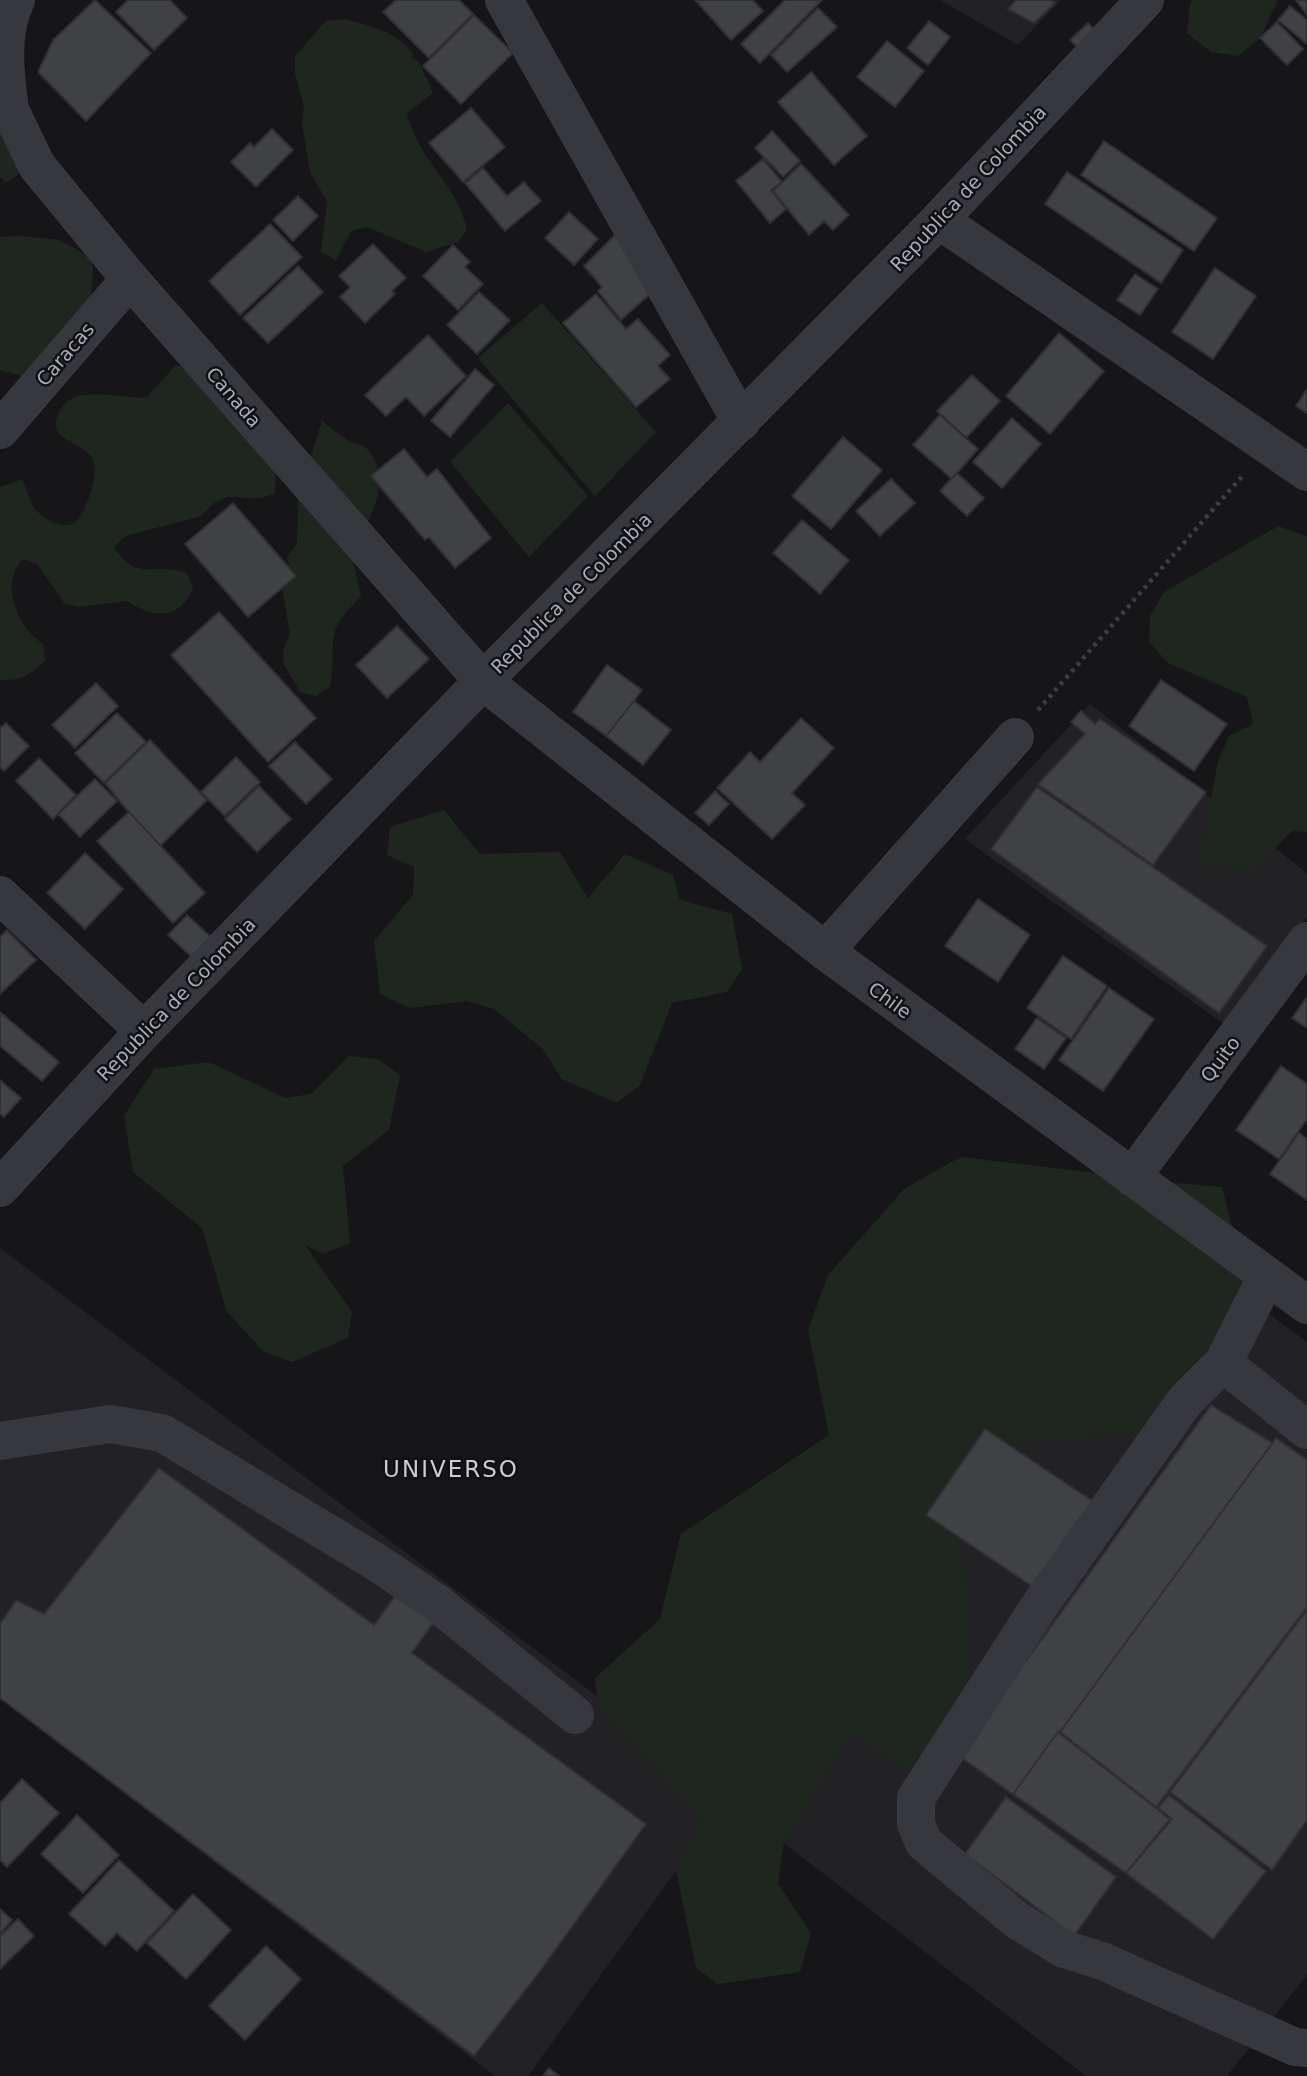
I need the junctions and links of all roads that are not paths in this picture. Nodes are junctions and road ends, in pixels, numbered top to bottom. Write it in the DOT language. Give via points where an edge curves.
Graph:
graph roads {
  1 [pos="504,0"];
  2 [pos="1145,0"];
  3 [pos="8,6"];
  4 [pos="5,107"];
  5 [pos="939,220"];
  6 [pos="130,279"];
  7 [pos="741,422"];
  8 [pos="0,430"];
  9 [pos="1307,472"];
  10 [pos="484,681"];
  11 [pos="1015,737"];
  12 [pos="0,894"];
  13 [pos="1307,942"];
  14 [pos="825,951"];
  15 [pos="144,1031"];
  16 [pos="1132,1177"];
  17 [pos="0,1188"];
  18 [pos="1267,1276"];
  19 [pos="1307,1305"];
  20 [pos="1223,1363"];
  21 [pos="1307,1430"];
  22 [pos="0,1441"];
  23 [pos="575,1715"];
  24 [pos="1307,2048"];
  1 -- 7 [label="street"];
  2 -- 5 [label="street, Republica de Colombia"];
  3 -- 4 [label="street" via="2,49"];
  4 -- 6 [label="street, Canada" via="37,166"];
  5 -- 7 [label="street, Republica de Colombia"];
  5 -- 9 [label="street"];
  6 -- 8 [label="street, Caracas"];
  6 -- 10 [label="street, Canada"];
  7 -- 10 [label="street, Republica de Colombia"];
  10 -- 14 [label="street, Chile"];
  10 -- 15 [label="street, Republica de Colombia"];
  11 -- 14 [label="street"];
  12 -- 15 [label="street"];
  13 -- 16 [label="street, Quito"];
  14 -- 16 [label="street, Chile"];
  15 -- 17 [label="street, Republica de Colombia"];
  16 -- 18 [label="street, Chile"];
  18 -- 19 [label="street, Chile"];
  18 -- 20 [label="street"];
  20 -- 21 [label="street"];
  20 -- 24 [label="street" via="1185,1401 1038,1608 916,1798 916,1824 924,1843 1018,1921 1064,1950 1102,1961 1295,2048"];
  22 -- 23 [label="street" via="110,1424 162,1433 437,1603"];
}
